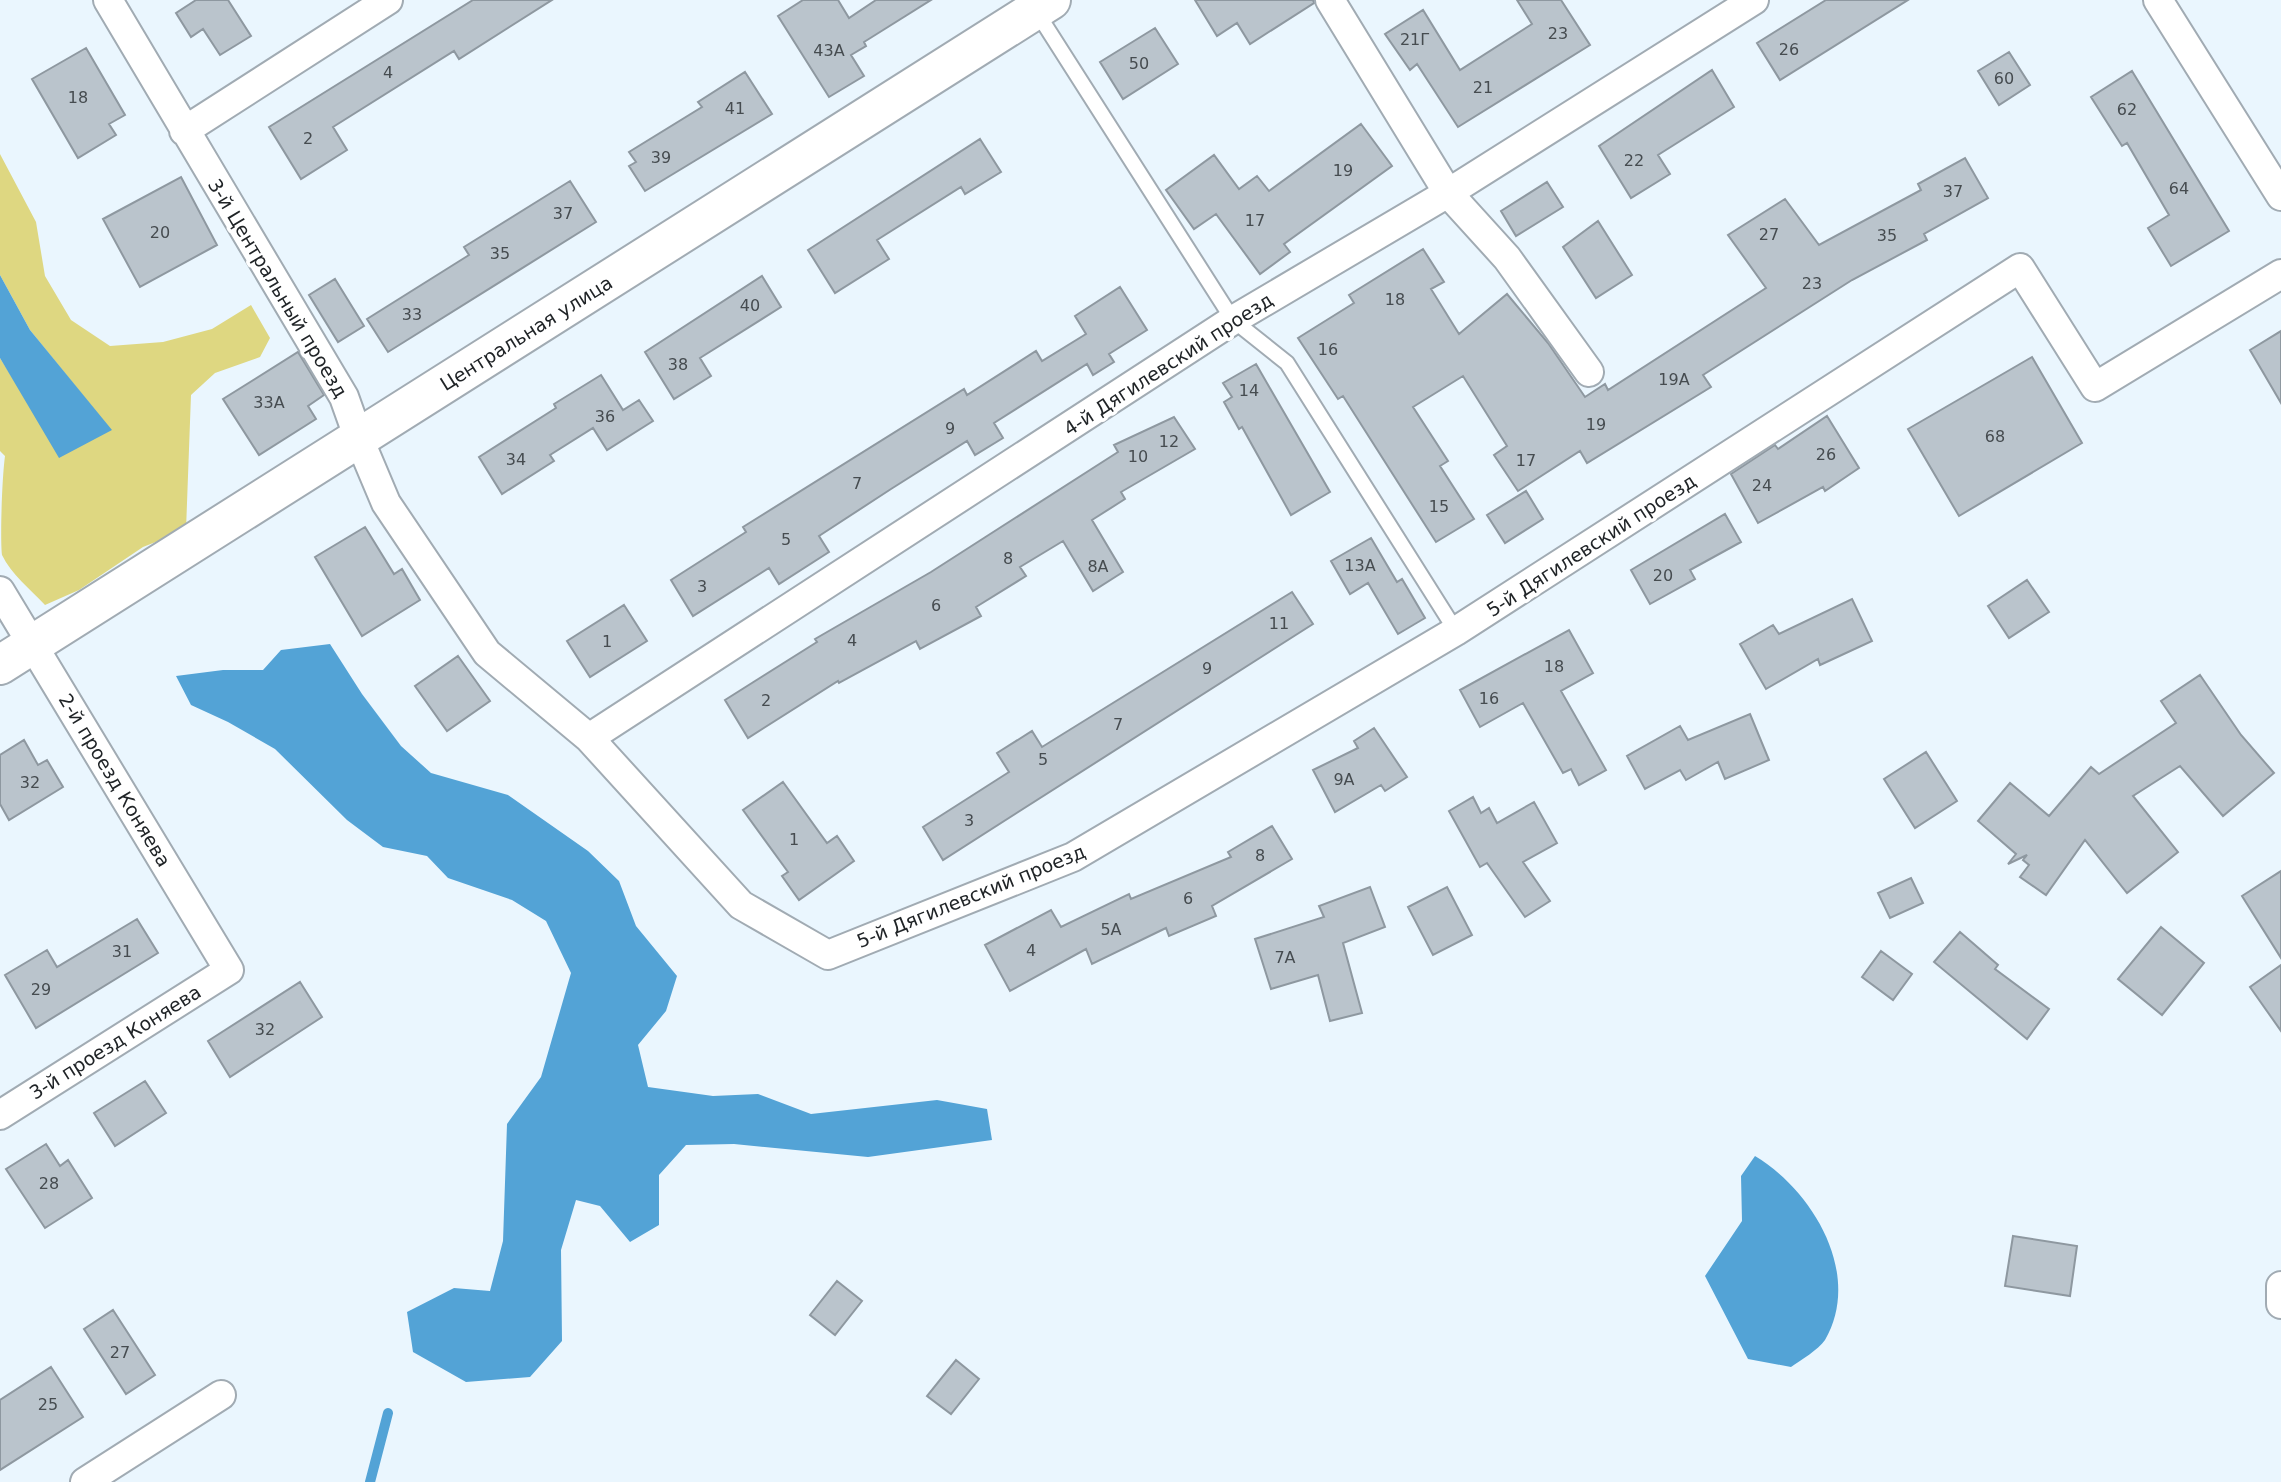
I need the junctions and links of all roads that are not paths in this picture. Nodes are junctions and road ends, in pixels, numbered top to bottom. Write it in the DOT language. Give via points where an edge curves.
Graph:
graph roads {
  1 [pos="108,0"];
  2 [pos="388,0"];
  3 [pos="1330,0"];
  4 [pos="1754,0"];
  5 [pos="2158,0"];
  6 [pos="1043,5"];
  7 [pos="184,131"];
  8 [pos="1448,193"];
  9 [pos="2281,195"];
  10 [pos="2281,274"];
  11 [pos="1233,320"];
  12 [pos="1588,372"];
  13 [pos="359,439"];
  14 [pos="0,591"];
  15 [pos="1456,631"];
  16 [pos="33,645"];
  17 [pos="0,666"];
  18 [pos="589,738"];
  19 [pos="828,955"];
  20 [pos="229,970"];
  21 [pos="0,1115"];
  22 [pos="2281,1286"];
  23 [pos="2281,1304"];
  24 [pos="221,1395"];
  25 [pos="85,1482"];
  1 -- 7 [label="street, 3-й Центральный проезд"];
  2 -- 7 [label="street"];
  3 -- 8 [label="street"];
  4 -- 8 [label="street, 4-й Дягилевский проезд"];
  5 -- 9 [label="street"];
  6 -- 11 [label="lane"];
  6 -- 13 [label="street, Центральная улица"];
  7 -- 13 [label="street, 3-й Центральный проезд" via="344,397"];
  8 -- 11 [label="street, 4-й Дягилевский проезд"];
  8 -- 12 [label="street" via="1507,258"];
  10 -- 15 [label="street, 5-й Дягилевский проезд" via="2095,387 2020,268"];
  11 -- 15 [label="lane" via="1287,363"];
  11 -- 18 [label="street, 4-й Дягилевский проезд"];
  13 -- 16 [label="street, Центральная улица"];
  13 -- 18 [label="street, 3-й Центральный проезд" via="386,503 486,653"];
  14 -- 16 [label="street, 2-й проезд Коняева"];
  15 -- 19 [label="street, 5-й Дягилевский проезд" via="1073,858"];
  16 -- 17 [label="street, Центральная улица"];
  16 -- 20 [label="street, 2-й проезд Коняева"];
  18 -- 19 [label="street, 3-й Центральный проезд" via="741,905"];
  20 -- 21 [label="street, 3-й проезд Коняева"];
  22 -- 23 [label="street"];
  24 -- 25 [label="street"];
}
